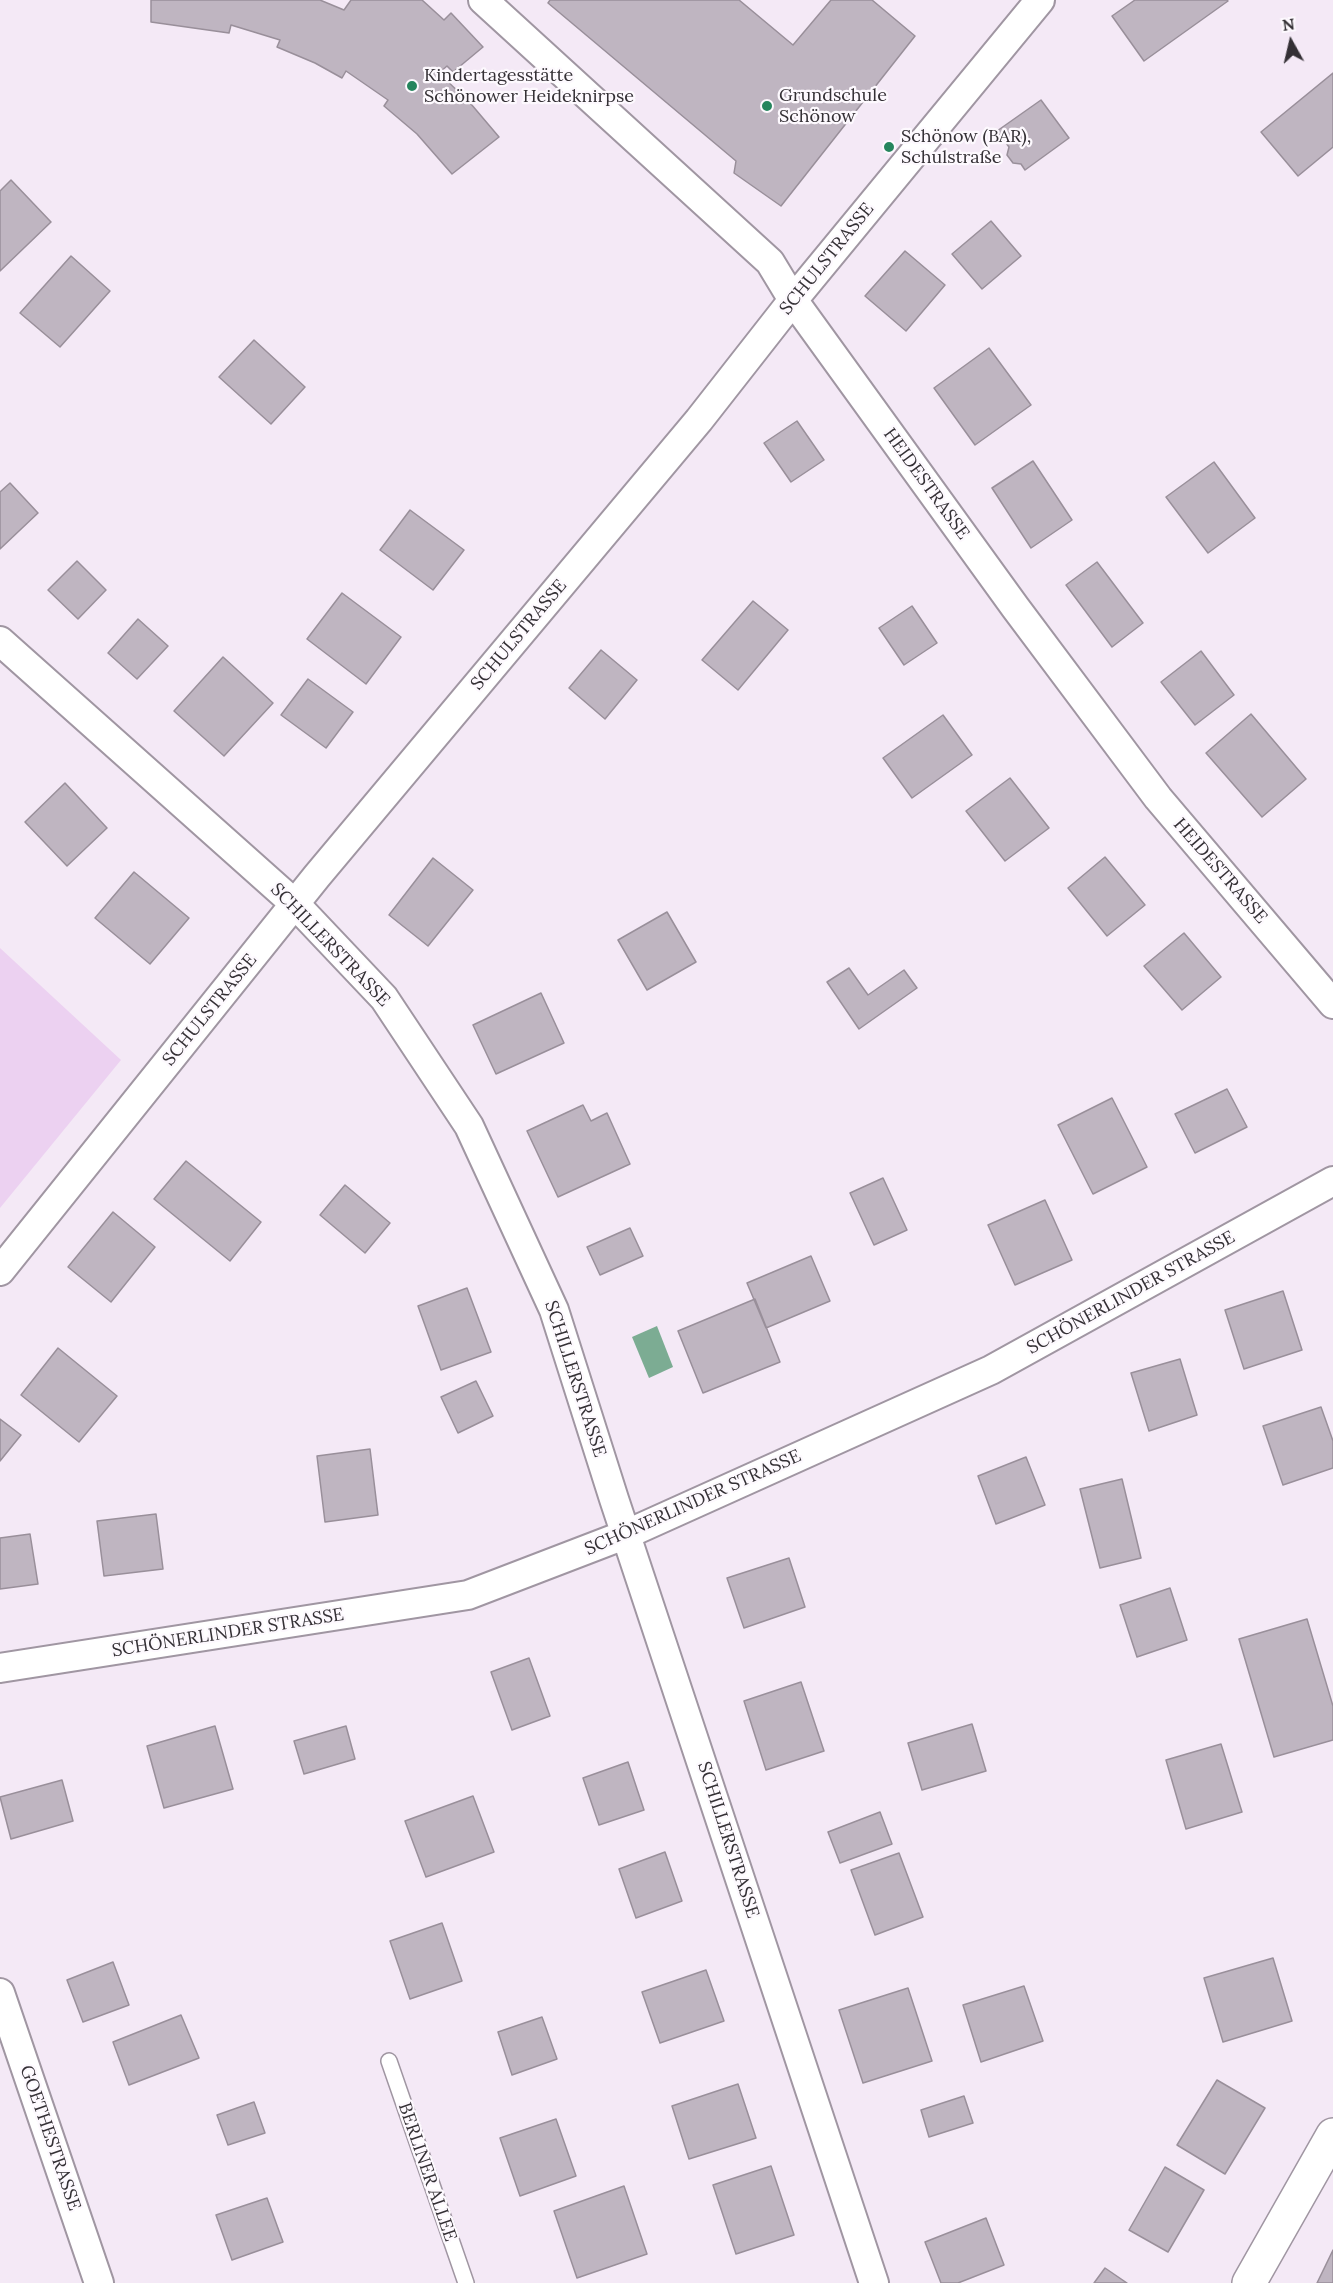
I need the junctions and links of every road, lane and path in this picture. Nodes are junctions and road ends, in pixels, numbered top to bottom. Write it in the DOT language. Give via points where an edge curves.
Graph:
graph roads {
  1 [pos="483,0"];
  2 [pos="1040,0"];
  3 [pos="793,300"];
  4 [pos="0,641"];
  5 [pos="295,904"];
  6 [pos="1333,1004"];
  7 [pos="1333,1181"];
  8 [pos="0,1271"];
  9 [pos="627,1534"];
  10 [pos="0,1668"];
  11 [pos="0,1993"];
  12 [pos="389,2061"];
  13 [pos="1333,2135"];
  14 [pos="99,2283"];
  15 [pos="466,2283"];
  16 [pos="874,2283"];
  17 [pos="1249,2283"];
  1 -- 3 [label="street, HEIDESTRASSE" via="770,262"];
  2 -- 3 [label="street, SCHULSTRASSE"];
  3 -- 5 [label="street, SCHULSTRASSE" via="699,420"];
  3 -- 6 [label="street, HEIDESTRASSE" via="1158,798"];
  4 -- 5 [label="street, SCHILLERSTRASSE"];
  5 -- 8 [label="street, SCHULSTRASSE"];
  5 -- 9 [label="street, SCHILLERSTRASSE" via="384,998 469,1126 554,1310"];
  7 -- 9 [label="street, SCHÖNERLINDER STRASSE" via="991,1370"];
  9 -- 10 [label="street, SCHÖNERLINDER STRASSE" via="468,1595"];
  9 -- 16 [label="street, SCHILLERSTRASSE"];
  11 -- 14 [label="street, GOETHESTRASSE"];
  12 -- 15 [label="lane, BERLINER ALLEE"];
  13 -- 17 [label="street"];
}
